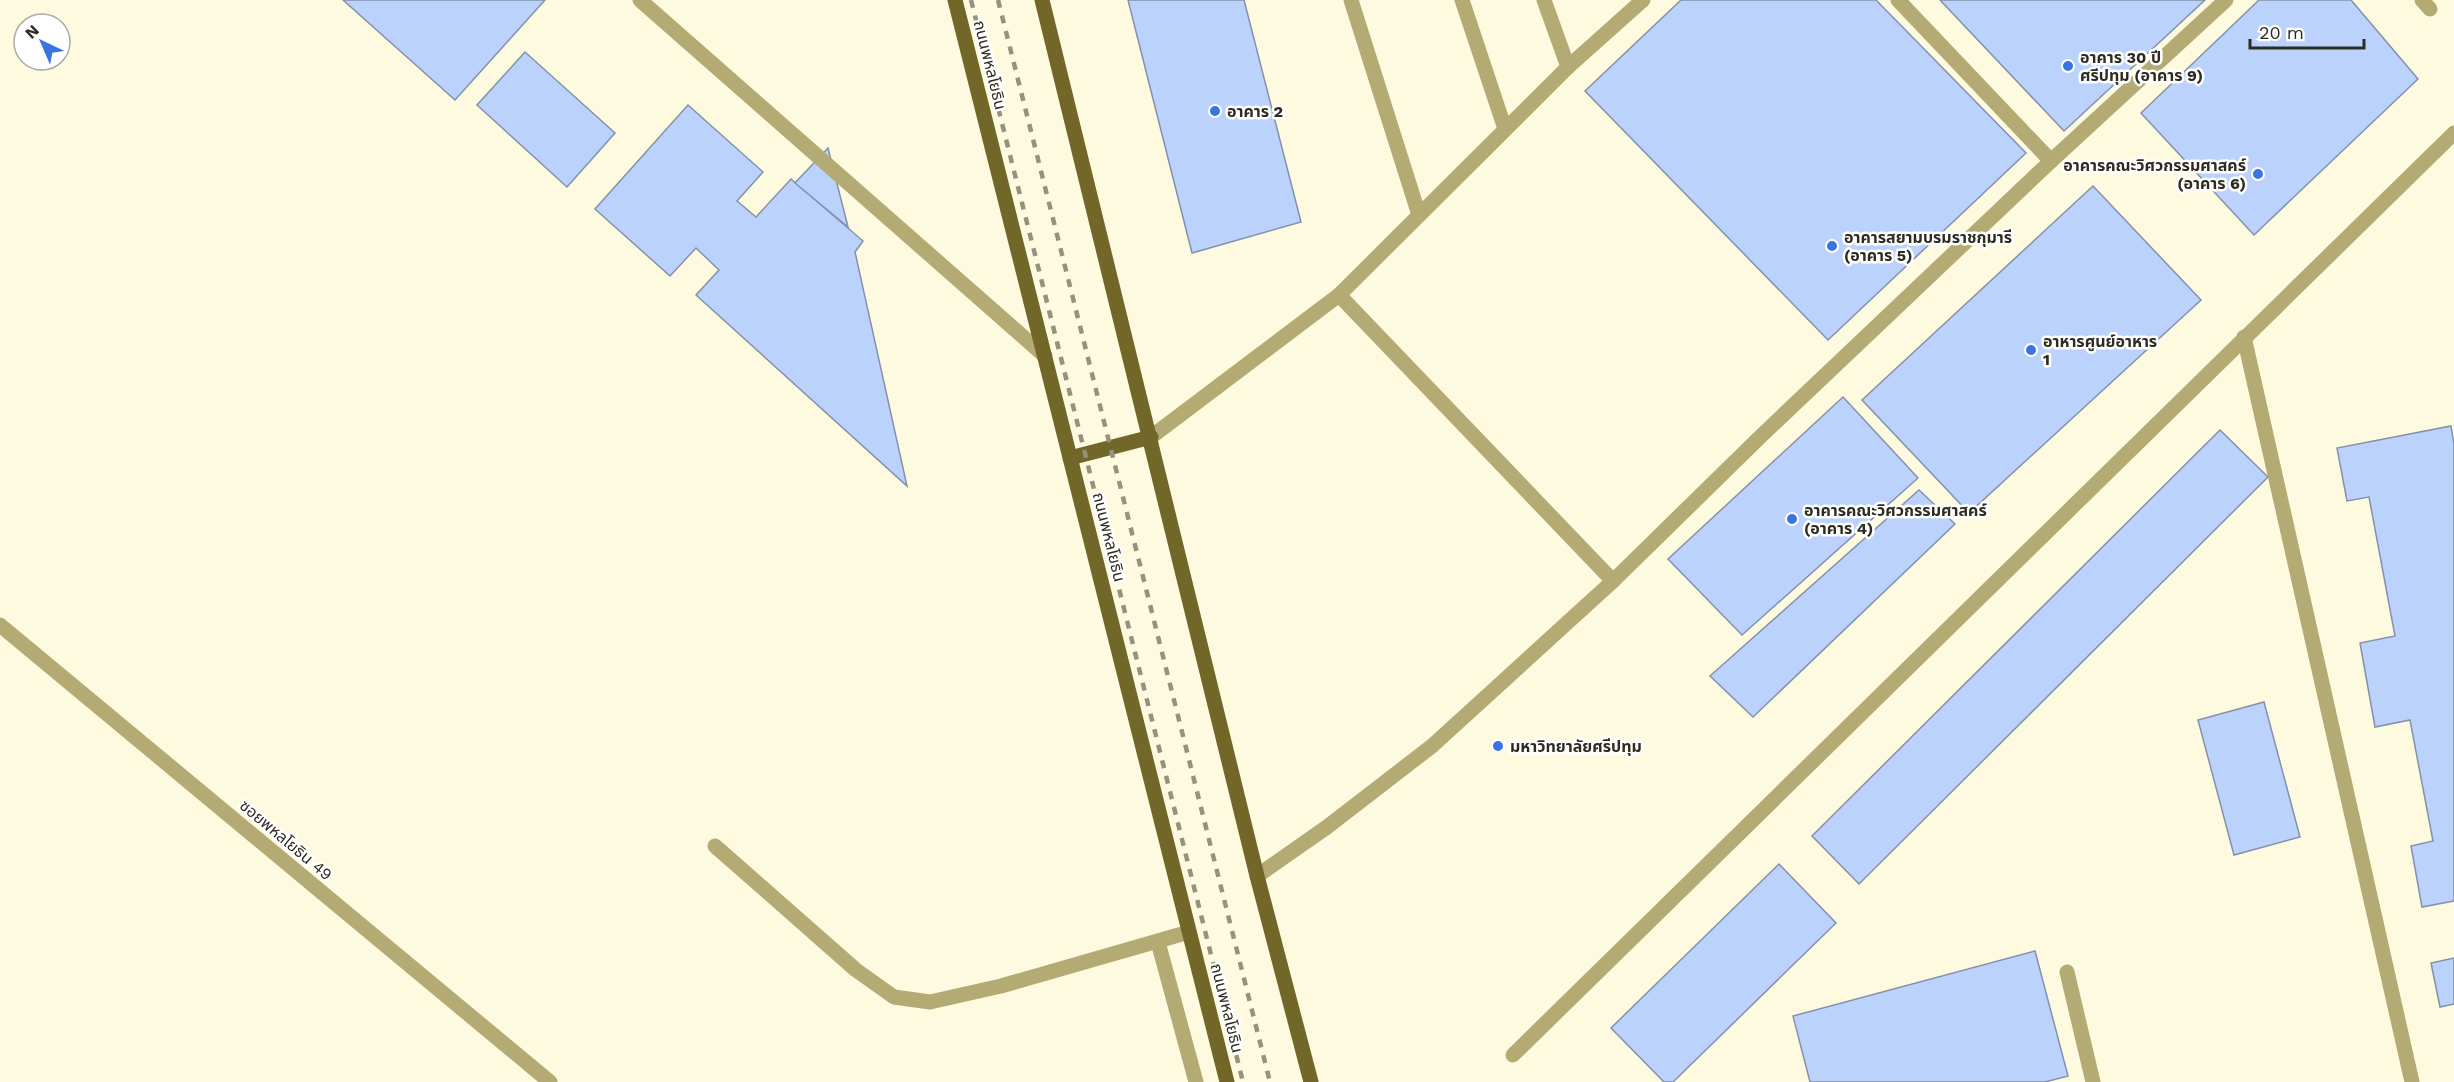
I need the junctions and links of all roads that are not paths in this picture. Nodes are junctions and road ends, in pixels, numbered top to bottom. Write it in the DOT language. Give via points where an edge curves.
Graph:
graph roads {
  1 [pos="640,0"];
  2 [pos="955,0"];
  3 [pos="1042,0"];
  4 [pos="1351,0"];
  5 [pos="1462,0"];
  6 [pos="1544,0"];
  7 [pos="1643,0"];
  8 [pos="1898,0"];
  9 [pos="2226,0"];
  10 [pos="1568,67"];
  11 [pos="1505,129"];
  12 [pos="2454,133"];
  13 [pos="2051,161"];
  14 [pos="1419,215"];
  15 [pos="1339,295"];
  16 [pos="2244,337"];
  17 [pos="1045,356"];
  18 [pos="1151,436"];
  19 [pos="1070,458"];
  20 [pos="1613,581"];
  21 [pos="0,625"];
  22 [pos="715,846"];
  23 [pos="1257,876"];
  24 [pos="1190,932"];
  25 [pos="1158,942"];
  26 [pos="2067,972"];
  27 [pos="1514,1055"];
  28 [pos="550,1082"];
  29 [pos="1196,1082"];
  30 [pos="1227,1082"];
  31 [pos="1311,1082"];
  32 [pos="2094,1082"];
  33 [pos="2412,1082"];
  1 -- 17 [label="street"];
  2 -- 17 [label="main road, ถนนพหลโยธิน"];
  3 -- 18 [label="main road"];
  4 -- 14 [label="street"];
  5 -- 11 [label="street"];
  6 -- 10 [label="street"];
  7 -- 10 [label="street"];
  8 -- 13 [label="street"];
  9 -- 13 [label="street"];
  10 -- 11 [label="street"];
  11 -- 14 [label="street"];
  12 -- 16 [label="street"];
  13 -- 20 [label="street"];
  14 -- 15 [label="street"];
  15 -- 18 [label="street"];
  15 -- 20 [label="street"];
  16 -- 27 [label="street"];
  16 -- 33 [label="street"];
  17 -- 19 [label="main road, ถนนพหลโยธิน"];
  18 -- 19 [label="main road"];
  18 -- 23 [label="main road"];
  19 -- 24 [label="main road, ถนนพหลโยธิน"];
  20 -- 23 [label="street" via="1432,746"];
  21 -- 28 [label="street, ซอยพหลโยธิน 49"];
  22 -- 25 [label="street" via="856,970 894,997 930,1002"];
  23 -- 31 [label="main road"];
  24 -- 25 [label="street"];
  24 -- 30 [label="main road, ถนนพหลโยธิน"];
  25 -- 29 [label="street"];
  26 -- 32 [label="street"];
}
